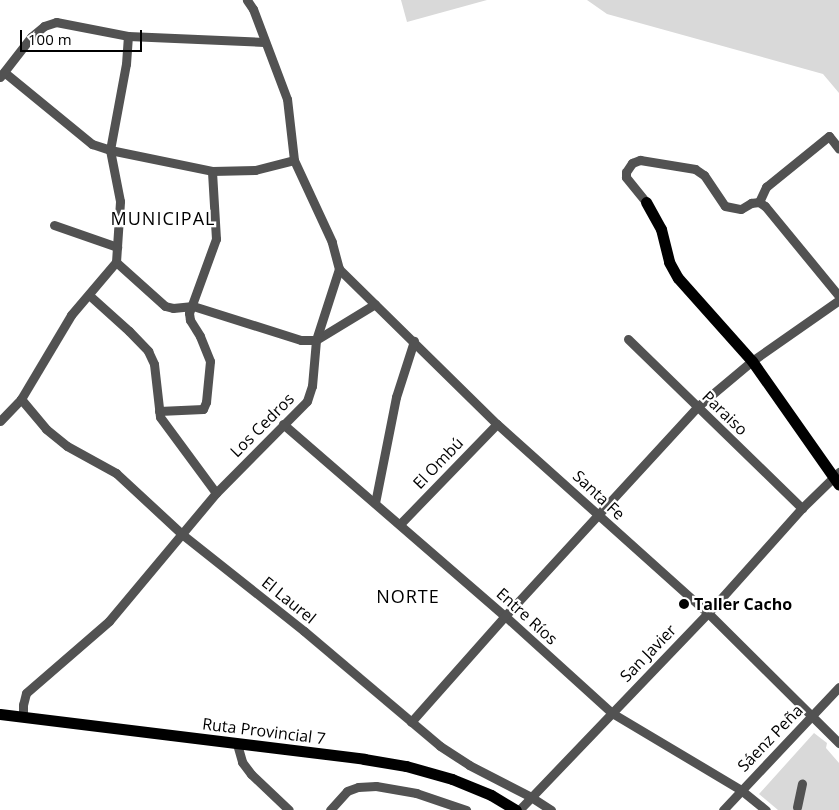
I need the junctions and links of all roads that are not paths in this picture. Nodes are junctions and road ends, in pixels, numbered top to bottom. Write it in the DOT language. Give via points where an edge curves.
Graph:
graph roads {
  1 [pos="247,0"];
  2 [pos="128,36"];
  3 [pos="264,42"];
  4 [pos="2,74"];
  5 [pos="839,149"];
  6 [pos="110,150"];
  7 [pos="294,160"];
  8 [pos="212,171"];
  9 [pos="646,202"];
  10 [pos="759,202"];
  11 [pos="54,225"];
  12 [pos="117,247"];
  13 [pos="116,262"];
  14 [pos="339,269"];
  15 [pos="89,296"];
  16 [pos="839,296"];
  17 [pos="839,300"];
  18 [pos="375,304"];
  19 [pos="192,306"];
  20 [pos="628,339"];
  21 [pos="316,340"];
  22 [pos="414,341"];
  23 [pos="752,361"];
  24 [pos="21,399"];
  25 [pos="697,407"];
  26 [pos="159,411"];
  27 [pos="0,422"];
  28 [pos="283,424"];
  29 [pos="497,424"];
  30 [pos="837,478"];
  31 [pos="216,493"];
  32 [pos="375,503"];
  33 [pos="802,508"];
  34 [pos="599,516"];
  35 [pos="400,524"];
  36 [pos="183,535"];
  37 [pos="708,613"];
  38 [pos="505,616"];
  39 [pos="839,687"];
  40 [pos="612,713"];
  41 [pos="0,714"];
  42 [pos="24,717"];
  43 [pos="812,717"];
  44 [pos="411,722"];
  45 [pos="839,743"];
  46 [pos="237,744"];
  47 [pos="802,784"];
  48 [pos="741,790"];
  49 [pos="532,797"];
  50 [pos="798,806"];
  51 [pos="289,810"];
  52 [pos="330,810"];
  53 [pos="466,810"];
  54 [pos="518,810"];
  55 [pos="551,810"];
  56 [pos="723,810"];
  57 [pos="766,810"];
  1 -- 3 [label="street"];
  2 -- 3 [label="street"];
  2 -- 4 [label="street" via="56,22 44,26 31,37"];
  2 -- 6 [label="street"];
  3 -- 7 [label="street" via="287,99"];
  4 -- 6 [label="street" via="92,144"];
  5 -- 10 [label="street" via="829,136 766,187"];
  6 -- 8 [label="street"];
  6 -- 12 [label="street" via="120,200"];
  7 -- 8 [label="street" via="255,170"];
  7 -- 14 [label="street" via="332,242"];
  8 -- 19 [label="street" via="216,239"];
  9 -- 10 [label="street" via="626,177 632,163 640,160 695,170 704,175 724,206 741,209 751,202"];
  9 -- 23 [label="main road" via="661,229 669,262 678,278"];
  10 -- 16 [label="street"];
  11 -- 12 [label="street"];
  12 -- 13 [label="street"];
  13 -- 15 [label="street"];
  13 -- 19 [label="street" via="165,306"];
  14 -- 18 [label="street, Santa Fe"];
  14 -- 21 [label="street, Los Cedros"];
  15 -- 24 [label="street" via="58,334"];
  15 -- 26 [label="street" via="148,351 154,364"];
  17 -- 23 [label="street"];
  18 -- 21 [label="street"];
  18 -- 22 [label="street, Santa Fe"];
  19 -- 21 [label="street" via="301,340"];
  19 -- 26 [label="street" via="190,320 210,361 206,402 202,409"];
  20 -- 25 [label="street, Paraiso"];
  21 -- 28 [label="street, Los Cedros" via="312,386 307,401"];
  22 -- 29 [label="street, Santa Fe"];
  22 -- 32 [label="street" via="396,397"];
  23 -- 25 [label="street"];
  23 -- 30 [label="main road"];
  24 -- 27 [label="street"];
  24 -- 36 [label="street, El Laurel" via="46,430 67,446 116,473"];
  25 -- 33 [label="street, Paraiso"];
  25 -- 34 [label="street"];
  26 -- 31 [label="street" via="168,430"];
  28 -- 31 [label="street, Los Cedros"];
  28 -- 32 [label="street, Entre Ríos"];
  29 -- 34 [label="street, Santa Fe"];
  29 -- 35 [label="street, El Ombú"];
  30 -- 33 [label="street, San Javier"];
  31 -- 36 [label="street, Los Cedros"];
  32 -- 35 [label="street, Entre Ríos"];
  33 -- 37 [label="street, San Javier"];
  34 -- 37 [label="street, Santa Fe"];
  34 -- 38 [label="street"];
  35 -- 38 [label="street, Entre Ríos"];
  36 -- 42 [label="street, Los Cedros" via="109,621 26,693"];
  36 -- 44 [label="street, El Laurel" via="304,631"];
  37 -- 40 [label="street, San Javier"];
  37 -- 43 [label="street, Santa Fe"];
  38 -- 40 [label="street, Entre Ríos"];
  38 -- 44 [label="street"];
  39 -- 43 [label="street, Sáenz Peña"];
  40 -- 48 [label="street, Entre Ríos"];
  40 -- 49 [label="street, San Javier"];
  41 -- 42 [label="main road, Ruta Provincial 7"];
  42 -- 46 [label="main road, Ruta Provincial 7"];
  43 -- 45 [label="street, Santa Fe"];
  43 -- 48 [label="street, Sáenz Peña"];
  44 -- 49 [label="street, El Laurel" via="469,765"];
  46 -- 51 [label="street" via="242,762 251,774"];
  46 -- 54 [label="main road, Ruta Provincial 7" via="406,766 452,779 492,795"];
  47 -- 50 [label="street"];
  48 -- 56 [label="street, Sáenz Peña"];
  48 -- 57 [label="street, Entre Ríos"];
  49 -- 54 [label="street, San Javier"];
  49 -- 55 [label="street, El Laurel"];
  52 -- 53 [label="street" via="347,791 376,786 416,793"];
}
